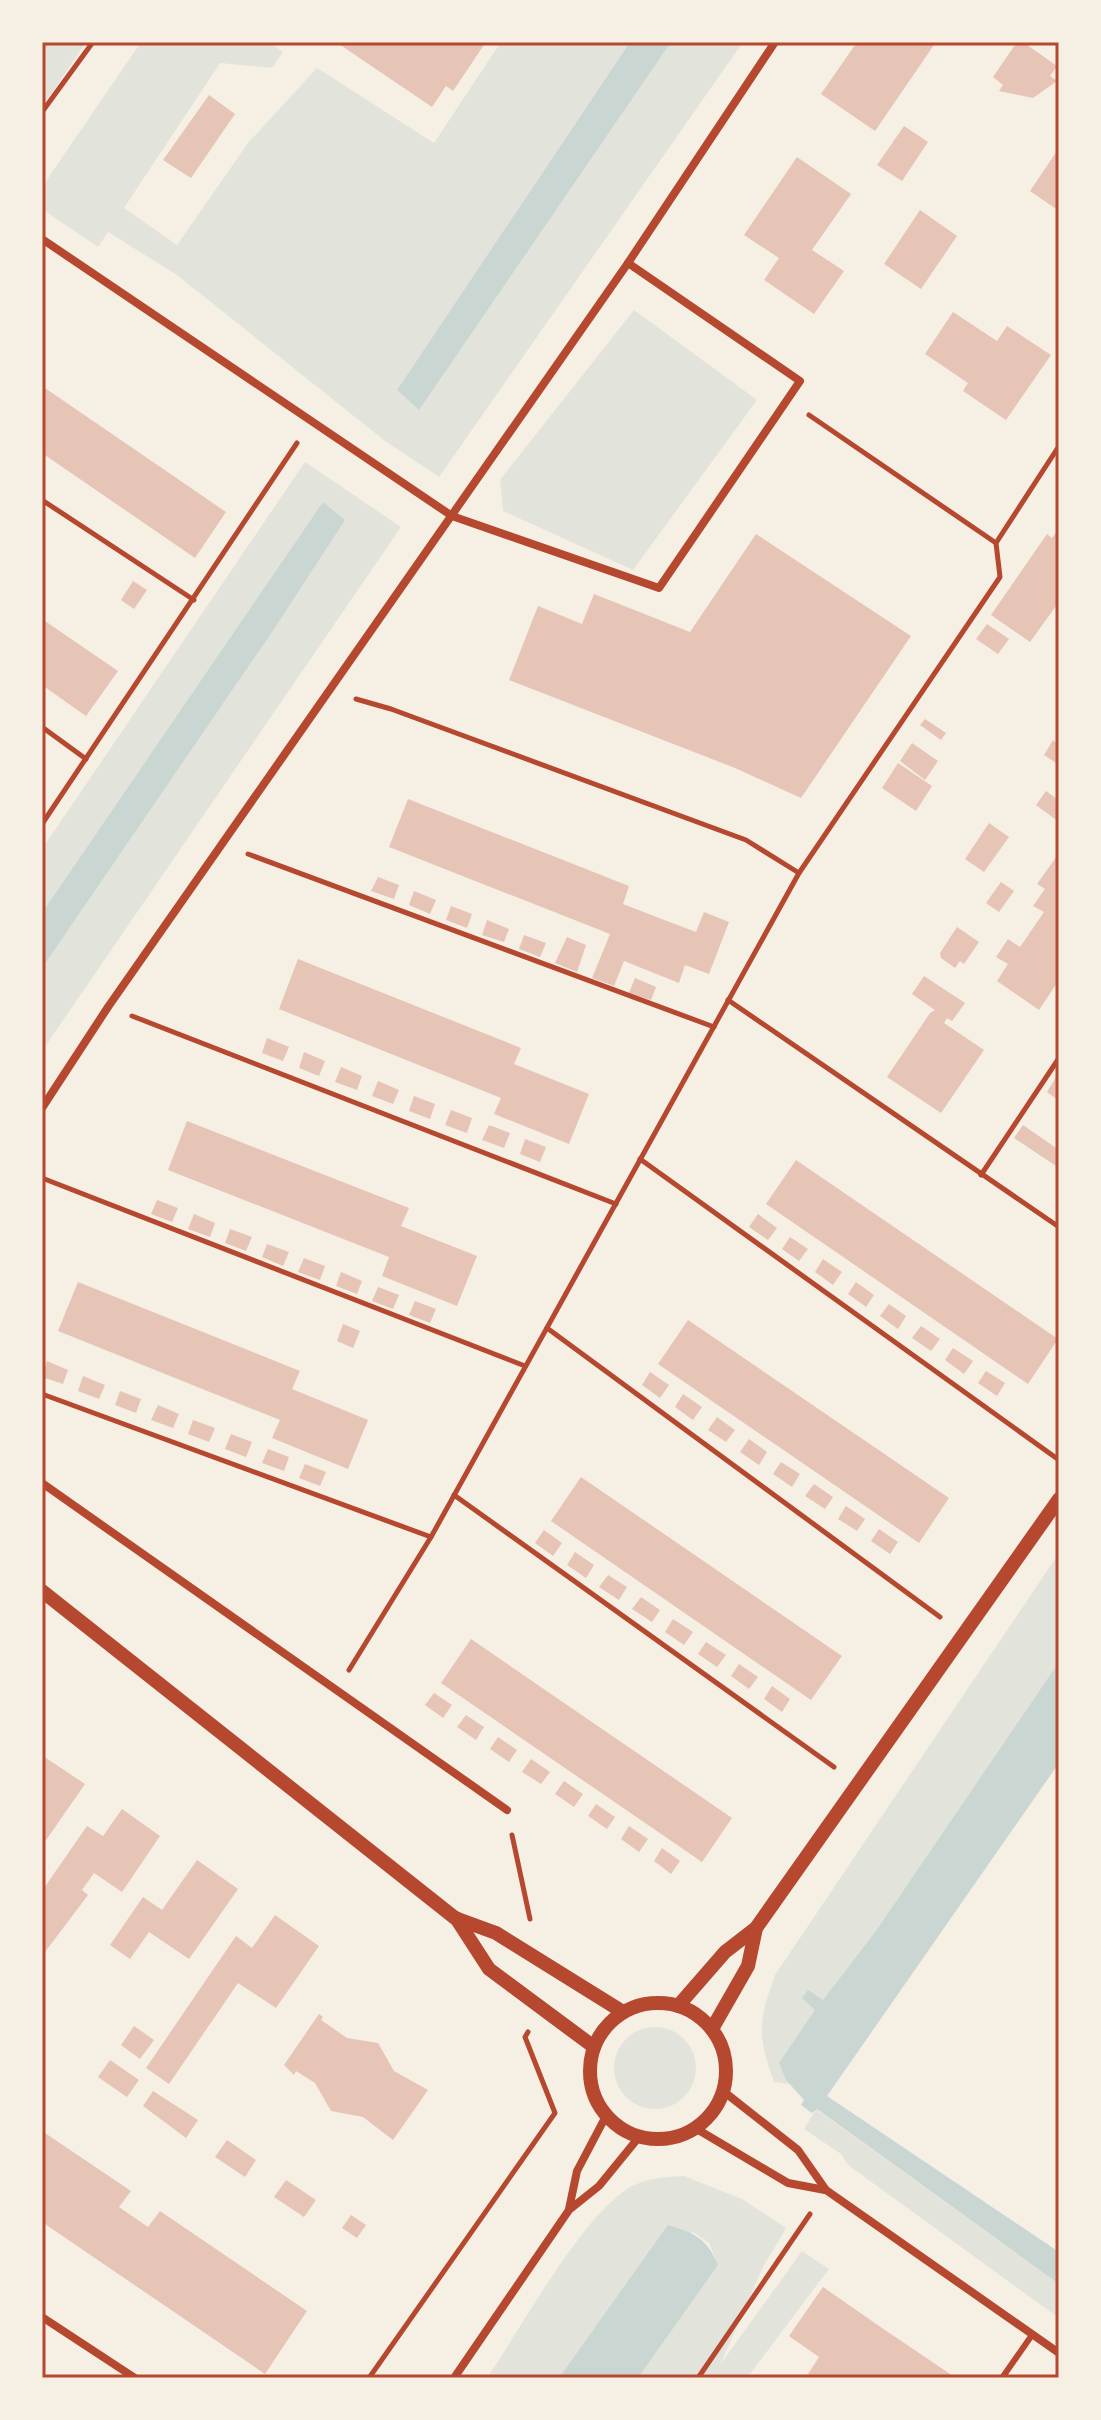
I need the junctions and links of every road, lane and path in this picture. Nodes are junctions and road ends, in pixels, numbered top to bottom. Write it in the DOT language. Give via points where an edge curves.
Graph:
graph roads {
  1 [pos="93,42"];
  2 [pos="775,42"];
  3 [pos="42,112"];
  4 [pos="42,239"];
  5 [pos="628,263"];
  6 [pos="787,400"];
  7 [pos="311,421"];
  8 [pos="1059,446"];
  9 [pos="42,500"];
  10 [pos="452,516"];
  11 [pos="996,543"];
  12 [pos="194,600"];
  13 [pos="328,692"];
  14 [pos="42,727"];
  15 [pos="86,759"];
  16 [pos="42,824"];
  17 [pos="225,845"];
  18 [pos="799,873"];
  19 [pos="728,1000"];
  20 [pos="108,1007"];
  21 [pos="714,1027"];
  22 [pos="1059,1058"];
  23 [pos="42,1108"];
  24 [pos="640,1159"];
  25 [pos="981,1175"];
  26 [pos="42,1178"];
  27 [pos="616,1204"];
  28 [pos="1059,1227"];
  29 [pos="547,1328"];
  30 [pos="525,1366"];
  31 [pos="42,1394"];
  32 [pos="1059,1460"];
  33 [pos="42,1483"];
  34 [pos="454,1495"];
  35 [pos="1059,1499"];
  36 [pos="431,1537"];
  37 [pos="42,1591"];
  38 [pos="963,1634"];
  39 [pos="339,1688"];
  40 [pos="857,1784"];
  41 [pos="507,1810"];
  42 [pos="455,1918"];
  43 [pos="756,1928"];
  44 [pos="525,1950"];
  45 [pos="678,2006"];
  46 [pos="541,2007"];
  47 [pos="623,2012"];
  48 [pos="712,2029"];
  49 [pos="594,2047"];
  50 [pos="723,2091"];
  51 [pos="606,2116"];
  52 [pos="695,2128"];
  53 [pos="639,2137"];
  54 [pos="826,2190"];
  55 [pos="569,2210"];
  56 [pos="42,2317"];
  57 [pos="1032,2335"];
  58 [pos="1059,2353"];
  59 [pos="135,2378"];
  60 [pos="369,2378"];
  61 [pos="454,2378"];
  62 [pos="698,2378"];
  63 [pos="1002,2378"];
  1 -- 3 [label="path"];
  2 -- 5 [label="street"];
  4 -- 7 [label="street"];
  5 -- 6 [label="street" via="800,381"];
  5 -- 10 [label="street"];
  6 -- 10 [label="street" via="659,588"];
  6 -- 11 [label="path"];
  7 -- 10 [label="street"];
  7 -- 12 [label="path"];
  8 -- 11 [label="path"];
  9 -- 12 [label="path"];
  10 -- 13 [label="street"];
  11 -- 18 [label="path" via="1000,577"];
  12 -- 15 [label="path"];
  13 -- 17 [label="street"];
  13 -- 18 [label="path" via="391,709 746,840"];
  14 -- 15 [label="path"];
  15 -- 16 [label="path"];
  17 -- 20 [label="street"];
  17 -- 21 [label="path"];
  18 -- 19 [label="path"];
  19 -- 21 [label="path"];
  19 -- 25 [label="path"];
  20 -- 23 [label="street"];
  20 -- 27 [label="path"];
  21 -- 24 [label="path"];
  22 -- 25 [label="path"];
  24 -- 27 [label="path"];
  24 -- 32 [label="path"];
  25 -- 28 [label="path"];
  26 -- 30 [label="path"];
  27 -- 29 [label="path"];
  29 -- 30 [label="path"];
  29 -- 38 [label="path"];
  30 -- 34 [label="path"];
  31 -- 36 [label="path"];
  33 -- 39 [label="street"];
  34 -- 36 [label="path"];
  34 -- 40 [label="path"];
  35 -- 38 [label="street"];
  36 -- 39 [label="path"];
  37 -- 42 [label="street"];
  38 -- 40 [label="street"];
  39 -- 41 [label="street"];
  40 -- 43 [label="street"];
  41 -- 44 [label="path" via="532,1925"];
  42 -- 44 [label="street"];
  42 -- 46 [label="street" via="489,1969"];
  43 -- 45 [label="street" via="725,1952"];
  43 -- 48 [label="street" via="748,1966"];
  44 -- 47 [label="street"];
  45 -- 47 [label="street" via="659,2002"];
  45 -- 48 [label="street"];
  46 -- 49 [label="street"];
  46 -- 60 [label="path" via="525,2037 555,2113"];
  47 -- 49 [label="street" via="605,2027"];
  48 -- 50 [label="street" via="726,2070"];
  49 -- 51 [label="street" via="589,2071"];
  50 -- 52 [label="street" via="713,2112"];
  50 -- 54 [label="street" via="798,2150"];
  51 -- 53 [label="street"];
  51 -- 55 [label="street" via="577,2171"];
  52 -- 53 [label="street" via="667,2138"];
  52 -- 54 [label="street" via="788,2183"];
  53 -- 55 [label="street" via="599,2186"];
  54 -- 57 [label="street"];
  54 -- 62 [label="path"];
  55 -- 61 [label="street"];
  56 -- 59 [label="street"];
  57 -- 58 [label="street"];
  57 -- 63 [label="lane"];
}
